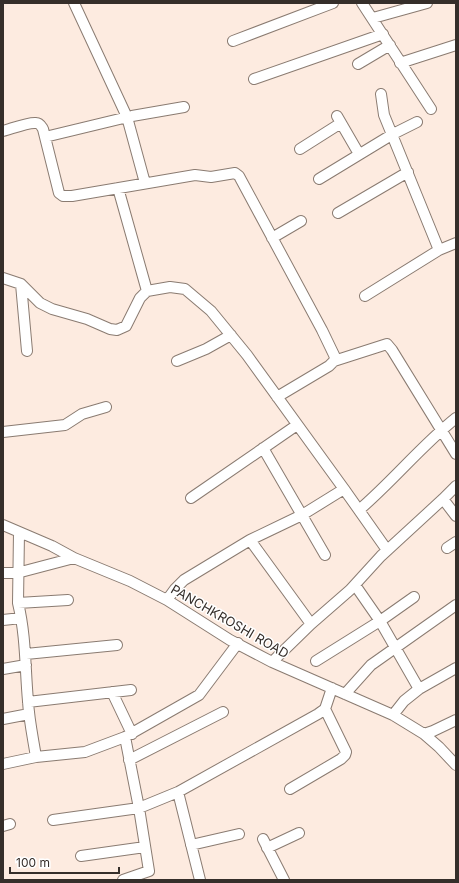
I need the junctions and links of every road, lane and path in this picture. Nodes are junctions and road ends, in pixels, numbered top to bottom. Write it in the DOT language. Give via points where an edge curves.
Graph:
graph roads {
  1 [pos="74,3"];
  2 [pos="333,3"];
  3 [pos="362,3"];
  4 [pos="427,3"];
  5 [pos="373,18"];
  6 [pos="383,34"];
  7 [pos="233,42"];
  8 [pos="390,45"];
  9 [pos="456,45"];
  10 [pos="358,64"];
  11 [pos="400,64"];
  12 [pos="254,79"];
  13 [pos="381,94"];
  14 [pos="184,107"];
  15 [pos="431,109"];
  16 [pos="127,117"];
  17 [pos="417,122"];
  18 [pos="3,131"];
  19 [pos="393,134"];
  20 [pos="45,137"];
  21 [pos="300,149"];
  22 [pos="359,154"];
  23 [pos="408,172"];
  24 [pos="319,179"];
  25 [pos="145,183"];
  26 [pos="118,188"];
  27 [pos="338,213"];
  28 [pos="301,222"];
  29 [pos="272,238"];
  30 [pos="456,243"];
  31 [pos="439,250"];
  32 [pos="3,278"];
  33 [pos="21,284"];
  34 [pos="147,291"];
  35 [pos="365,296"];
  36 [pos="231,335"];
  37 [pos="27,350"];
  38 [pos="177,361"];
  39 [pos="334,361"];
  40 [pos="277,397"];
  41 [pos="106,407"];
  42 [pos="456,418"];
  43 [pos="297,425"];
  44 [pos="441,430"];
  45 [pos="3,432"];
  46 [pos="263,448"];
  47 [pos="456,454"];
  48 [pos="456,486"];
  49 [pos="344,489"];
  50 [pos="191,498"];
  51 [pos="443,499"];
  52 [pos="359,510"];
  53 [pos="302,515"];
  54 [pos="456,516"];
  55 [pos="3,525"];
  56 [pos="19,532"];
  57 [pos="250,540"];
  58 [pos="456,542"];
  59 [pos="447,548"];
  60 [pos="387,550"];
  61 [pos="326,555"];
  62 [pos="74,558"];
  63 [pos="3,573"];
  64 [pos="18,573"];
  65 [pos="355,585"];
  66 [pos="414,597"];
  67 [pos="68,600"];
  68 [pos="167,600"];
  69 [pos="18,603"];
  70 [pos="456,605"];
  71 [pos="21,618"];
  72 [pos="3,620"];
  73 [pos="380,621"];
  74 [pos="311,624"];
  75 [pos="238,643"];
  76 [pos="117,645"];
  77 [pos="395,647"];
  78 [pos="26,654"];
  79 [pos="316,661"];
  80 [pos="272,662"];
  81 [pos="26,665"];
  82 [pos="456,668"];
  83 [pos="3,669"];
  84 [pos="332,688"];
  85 [pos="419,689"];
  86 [pos="131,690"];
  87 [pos="112,692"];
  88 [pos="345,694"];
  89 [pos="28,702"];
  90 [pos="325,709"];
  91 [pos="223,712"];
  92 [pos="29,714"];
  93 [pos="393,715"];
  94 [pos="3,719"];
  95 [pos="456,720"];
  96 [pos="424,734"];
  97 [pos="128,736"];
  98 [pos="36,757"];
  99 [pos="129,760"];
  100 [pos="3,764"];
  101 [pos="456,765"];
  102 [pos="290,789"];
  103 [pos="178,792"];
  104 [pos="139,808"];
  105 [pos="53,820"];
  106 [pos="239,834"];
  107 [pos="299,834"];
  108 [pos="191,845"];
  109 [pos="145,847"];
  110 [pos="82,856"];
  111 [pos="150,876"];
  112 [pos="122,880"];
  113 [pos="200,880"];
  114 [pos="284,880"];
  1 -- 16 [label="street"];
  2 -- 7 [label="street"];
  3 -- 5 [label="street"];
  4 -- 5 [label="street"];
  5 -- 6 [label="street"];
  6 -- 8 [label="street"];
  6 -- 12 [label="street"];
  8 -- 10 [label="street"];
  8 -- 11 [label="street"];
  9 -- 11 [label="street"];
  11 -- 15 [label="street"];
  13 -- 19 [label="street" via="384,115"];
  14 -- 16 [label="street"];
  16 -- 20 [label="street"];
  16 -- 25 [label="street"];
  17 -- 19 [label="street"];
  18 -- 20 [label="street" via="37,123 43,129"];
  19 -- 22 [label="street"];
  19 -- 23 [label="street"];
  20 -- 26 [label="street" via="60,195 72,196"];
  21 -- 22 [label="street" via="339,119"];
  22 -- 24 [label="street"];
  23 -- 27 [label="street"];
  23 -- 31 [label="street"];
  25 -- 26 [label="street"];
  25 -- 29 [label="street" via="196,175 211,178 235,173"];
  26 -- 34 [label="street"];
  28 -- 29 [label="street"];
  29 -- 39 [label="street" via="331,348"];
  30 -- 31 [label="street"];
  31 -- 35 [label="street"];
  32 -- 33 [label="street"];
  33 -- 34 [label="street" via="40,303 110,330 126,326 140,298"];
  33 -- 37 [label="street"];
  34 -- 36 [label="street" via="170,287 185,289 211,310"];
  36 -- 38 [label="street"];
  36 -- 40 [label="street"];
  39 -- 40 [label="street"];
  39 -- 44 [label="street" via="387,344"];
  40 -- 43 [label="street"];
  41 -- 45 [label="street" via="82,414 65,425"];
  42 -- 44 [label="street"];
  43 -- 46 [label="street"];
  43 -- 49 [label="street"];
  44 -- 47 [label="street"];
  44 -- 52 [label="street"];
  46 -- 50 [label="street"];
  46 -- 53 [label="street"];
  48 -- 51 [label="street"];
  49 -- 52 [label="street"];
  49 -- 53 [label="street"];
  51 -- 54 [label="street"];
  51 -- 60 [label="street"];
  52 -- 60 [label="street"];
  53 -- 57 [label="street"];
  53 -- 61 [label="street"];
  55 -- 56 [label="street, PANCHKROSHI ROAD"];
  56 -- 62 [label="street, PANCHKROSHI ROAD"];
  56 -- 64 [label="street"];
  57 -- 68 [label="street" via="184,580"];
  57 -- 74 [label="street"];
  58 -- 59 [label="street"];
  60 -- 65 [label="street"];
  62 -- 64 [label="street"];
  62 -- 68 [label="street, PANCHKROSHI ROAD" via="130,581"];
  63 -- 64 [label="street"];
  64 -- 69 [label="street"];
  65 -- 73 [label="street"];
  65 -- 74 [label="street"];
  66 -- 73 [label="street"];
  67 -- 69 [label="street"];
  68 -- 75 [label="street, PANCHKROSHI ROAD"];
  69 -- 71 [label="street"];
  70 -- 77 [label="street"];
  71 -- 72 [label="street"];
  71 -- 78 [label="street"];
  73 -- 77 [label="street"];
  73 -- 79 [label="street"];
  74 -- 80 [label="street"];
  75 -- 80 [label="street, PANCHKROSHI ROAD"];
  75 -- 97 [label="street" via="199,695"];
  76 -- 78 [label="street"];
  77 -- 85 [label="street"];
  77 -- 88 [label="street" via="370,665"];
  78 -- 81 [label="street"];
  80 -- 84 [label="street, PANCHKROSHI ROAD"];
  81 -- 83 [label="street"];
  81 -- 89 [label="street"];
  82 -- 85 [label="street"];
  84 -- 88 [label="street, PANCHKROSHI ROAD"];
  84 -- 90 [label="street"];
  85 -- 93 [label="street" via="404,701"];
  86 -- 87 [label="street"];
  87 -- 89 [label="street"];
  87 -- 97 [label="street"];
  88 -- 93 [label="street, PANCHKROSHI ROAD"];
  89 -- 92 [label="street"];
  90 -- 102 [label="street" via="345,748 345,755"];
  90 -- 103 [label="street"];
  91 -- 99 [label="street"];
  92 -- 94 [label="street"];
  92 -- 98 [label="street"];
  93 -- 96 [label="street, PANCHKROSHI ROAD"];
  95 -- 96 [label="street"];
  96 -- 101 [label="street, PANCHKROSHI ROAD"];
  97 -- 98 [label="street" via="85,752"];
  97 -- 99 [label="street"];
  98 -- 100 [label="street"];
  99 -- 104 [label="street"];
  103 -- 104 [label="street"];
  103 -- 108 [label="street"];
  104 -- 105 [label="street"];
  104 -- 109 [label="street"];
  106 -- 108 [label="street"];
  107 -- 114 [label="street" via="265,844"];
  108 -- 113 [label="street"];
  109 -- 110 [label="street"];
  109 -- 111 [label="street"];
  111 -- 112 [label="street"];
}
